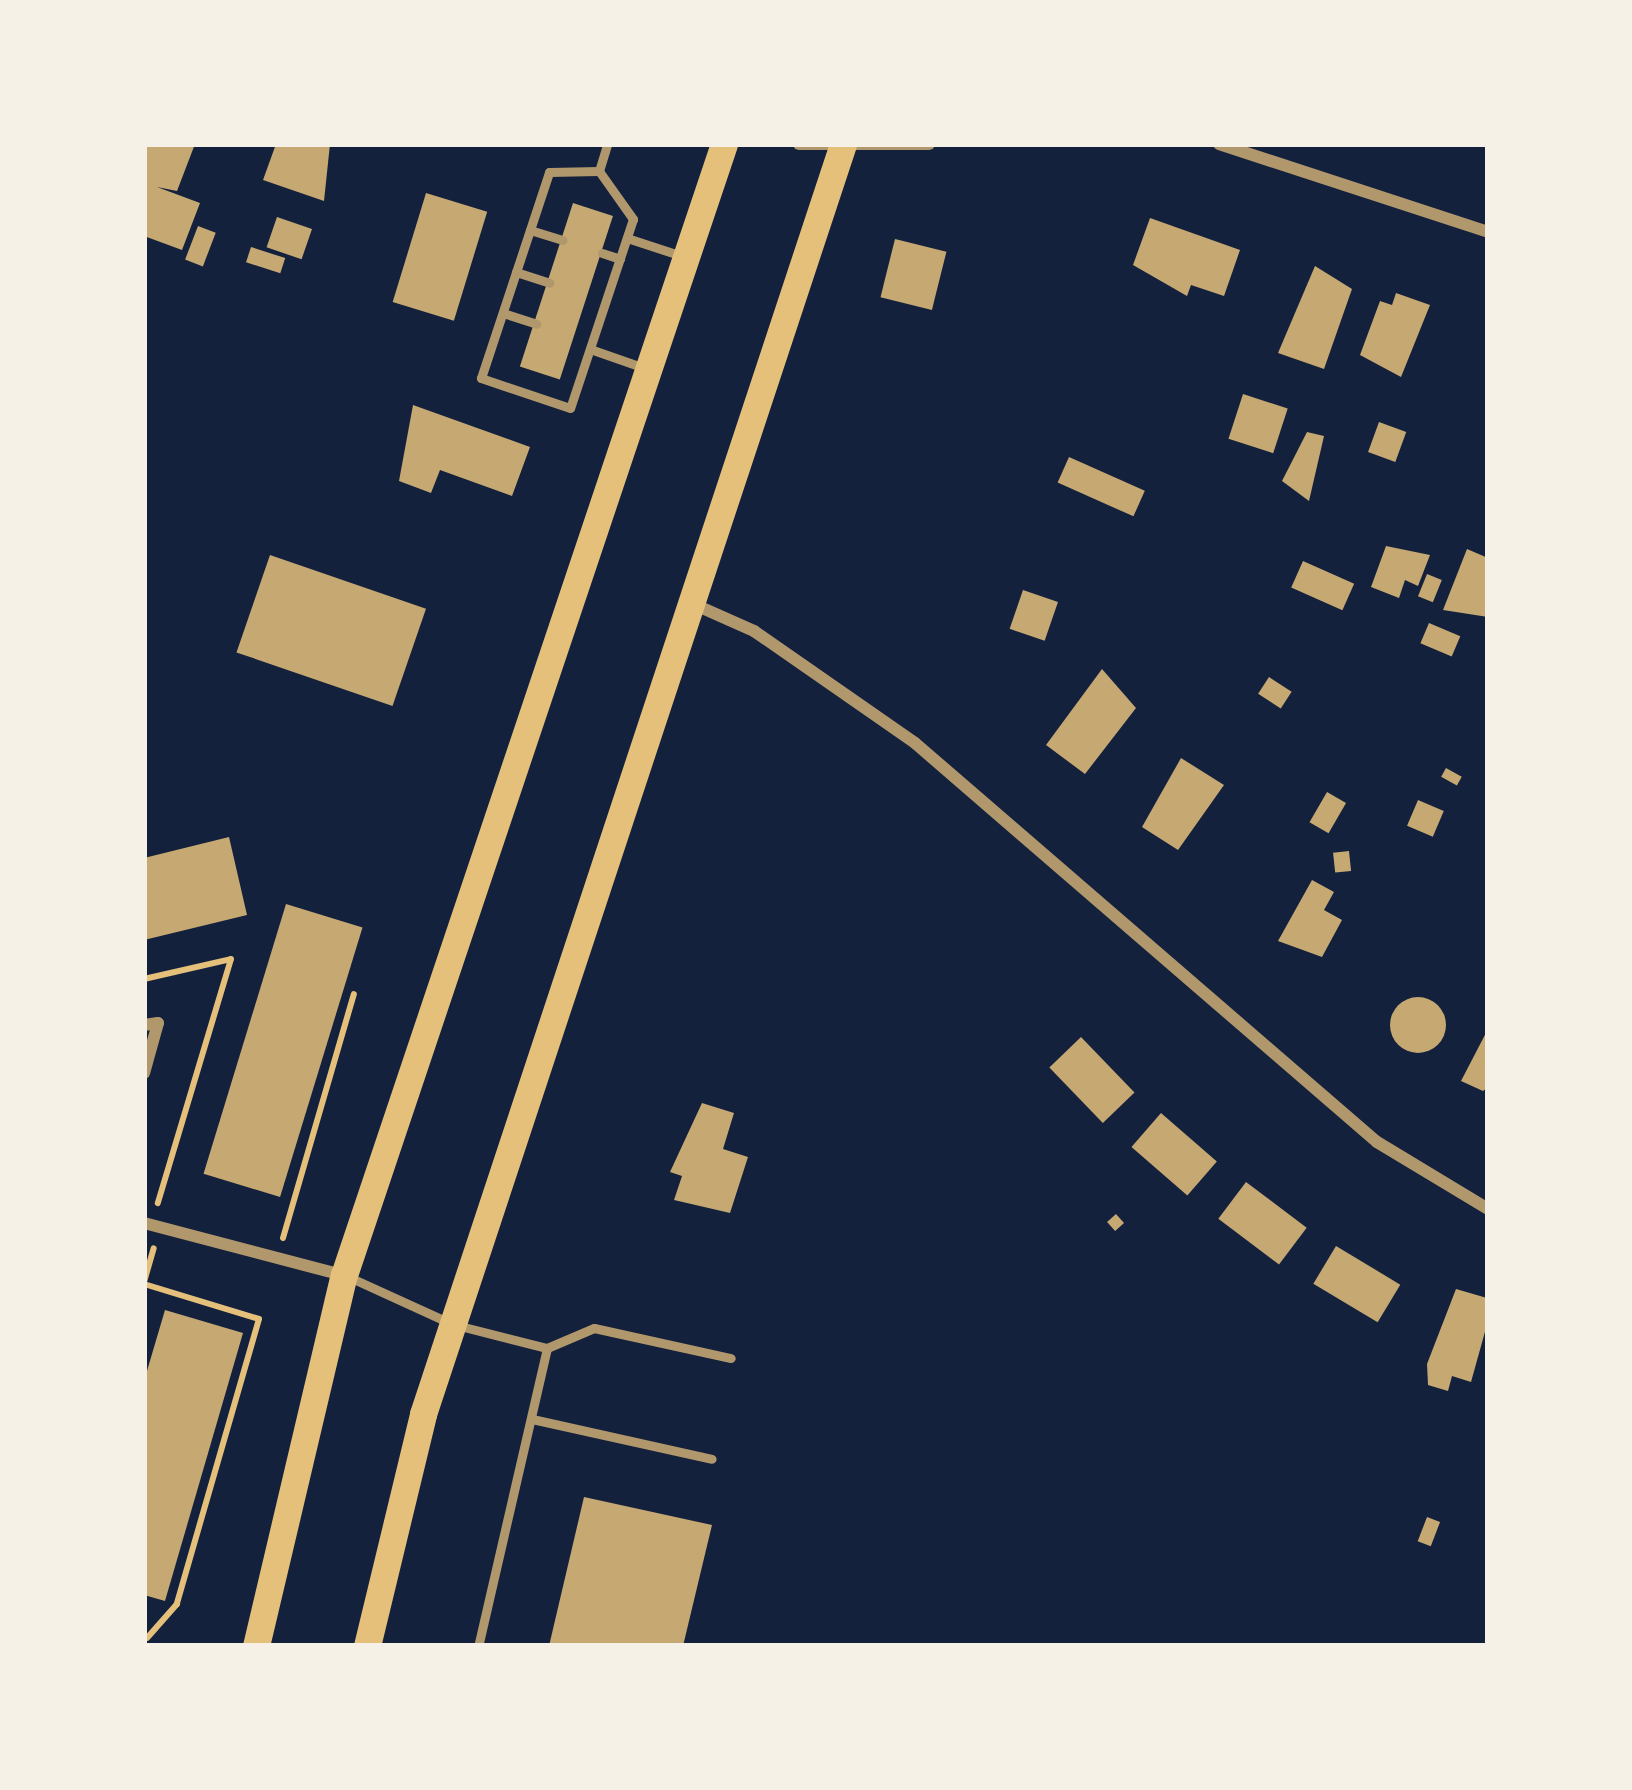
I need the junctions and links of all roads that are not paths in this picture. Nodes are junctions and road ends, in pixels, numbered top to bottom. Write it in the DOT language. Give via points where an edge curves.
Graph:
graph roads {
  1 [pos="607,144"];
  2 [pos="724,144"];
  3 [pos="799,144"];
  4 [pos="929,144"];
  5 [pos="1219,144"];
  6 [pos="842,146"];
  7 [pos="599,171"];
  8 [pos="530,230"];
  9 [pos="1488,232"];
  10 [pos="627,238"];
  11 [pos="562,240"];
  12 [pos="602,253"];
  13 [pos="687,257"];
  14 [pos="620,259"];
  15 [pos="516,272"];
  16 [pos="549,283"];
  17 [pos="588,296"];
  18 [pos="606,302"];
  19 [pos="503,313"];
  20 [pos="536,324"];
  21 [pos="575,337"];
  22 [pos="591,346"];
  23 [pos="651,370"];
  24 [pos="691,603"];
  25 [pos="144,1025"];
  26 [pos="144,1073"];
  27 [pos="1488,1209"];
  28 [pos="152,1225"];
  29 [pos="344,1275"];
  30 [pos="452,1324"];
  31 [pos="547,1348"];
  32 [pos="731,1358"];
  33 [pos="532,1419"];
  34 [pos="712,1459"];
  35 [pos="256,1646"];
  36 [pos="367,1646"];
  37 [pos="478,1646"];
  1 -- 7 [label="lane"];
  2 -- 13 [label="main road"];
  3 -- 6 [label="street"];
  4 -- 6 [label="street"];
  5 -- 9 [label="street"];
  6 -- 24 [label="main road"];
  7 -- 8 [label="lane" via="549,172"];
  7 -- 10 [label="lane" via="633,219"];
  8 -- 11 [label="lane"];
  8 -- 15 [label="lane"];
  10 -- 13 [label="lane"];
  10 -- 14 [label="lane"];
  12 -- 14 [label="lane"];
  13 -- 23 [label="main road"];
  14 -- 18 [label="lane"];
  15 -- 16 [label="lane"];
  15 -- 19 [label="lane"];
  17 -- 18 [label="lane"];
  18 -- 22 [label="lane"];
  19 -- 20 [label="lane"];
  19 -- 22 [label="lane" via="481,378 570,408"];
  21 -- 22 [label="lane"];
  22 -- 23 [label="lane"];
  23 -- 29 [label="main road"];
  24 -- 27 [label="street" via="754,631 915,743 1377,1142"];
  24 -- 30 [label="main road"];
  25 -- 26 [label="street" via="158,1023"];
  28 -- 29 [label="street"];
  29 -- 30 [label="lane"];
  29 -- 35 [label="main road"];
  30 -- 31 [label="lane"];
  30 -- 36 [label="main road"];
  31 -- 32 [label="lane" via="594,1328"];
  31 -- 33 [label="lane"];
  33 -- 34 [label="lane"];
  33 -- 37 [label="lane"];
}
